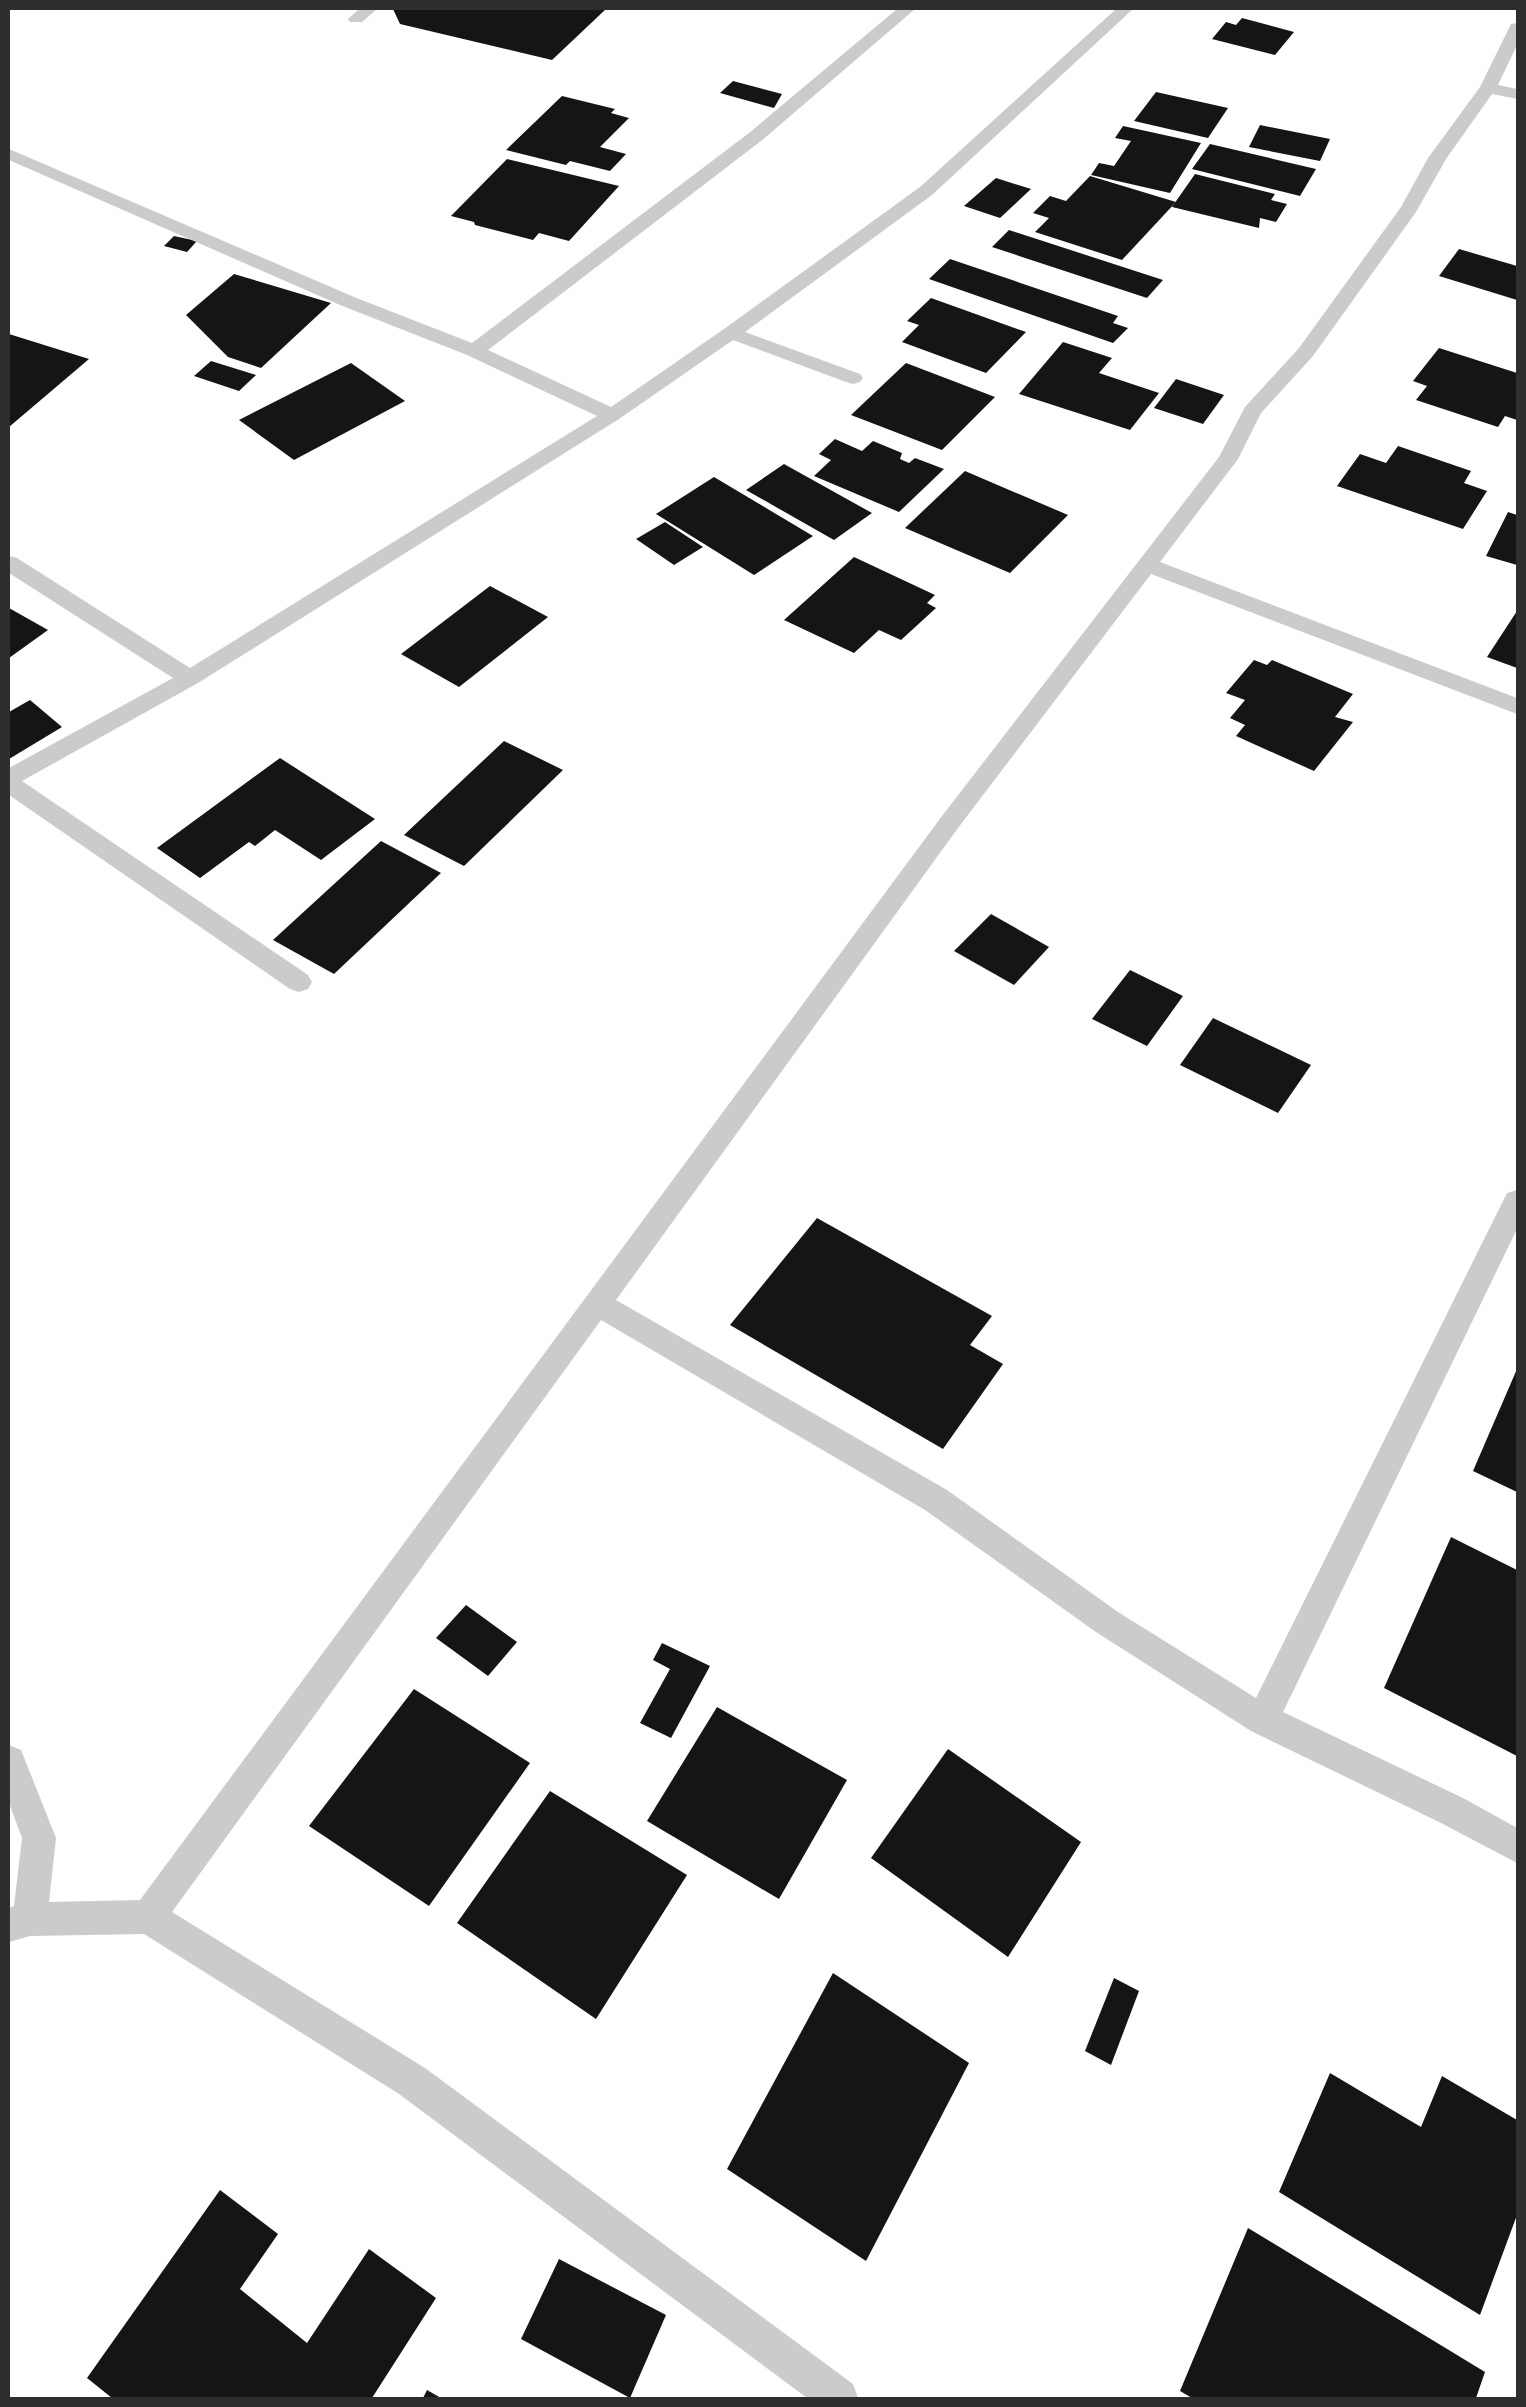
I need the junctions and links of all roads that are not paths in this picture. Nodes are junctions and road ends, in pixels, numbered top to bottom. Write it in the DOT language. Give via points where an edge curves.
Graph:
graph roads {
  1 [pos="369,9"];
  2 [pos="907,9"];
  3 [pos="1125,9"];
  4 [pos="356,19"];
  5 [pos="1517,28"];
  6 [pos="1488,88"];
  7 [pos="1517,94"];
  8 [pos="9,154"];
  9 [pos="731,333"];
  10 [pos="474,351"];
  11 [pos="853,378"];
  12 [pos="612,415"];
  13 [pos="9,563"];
  14 [pos="1147,566"];
  15 [pos="190,678"];
  16 [pos="1517,706"];
  17 [pos="9,778"];
  18 [pos="9,784"];
  19 [pos="299,982"];
  20 [pos="1517,1201"];
  21 [pos="598,1304"];
  22 [pos="1262,1720"];
  23 [pos="9,1761"];
  24 [pos="1517,1846"];
  25 [pos="148,1917"];
  26 [pos="19,1922"];
  27 [pos="839,2398"];
  1 -- 4 [label="street"];
  2 -- 10 [label="street" via="755,137"];
  3 -- 9 [label="street" via="926,191"];
  5 -- 6 [label="street"];
  6 -- 7 [label="street"];
  6 -- 14 [label="street" via="1437,158 1410,208 1306,352 1252,411 1228,459"];
  8 -- 10 [label="street" via="347,301"];
  9 -- 11 [label="street"];
  9 -- 12 [label="street"];
  10 -- 12 [label="street"];
  12 -- 15 [label="street"];
  13 -- 15 [label="street"];
  14 -- 16 [label="street"];
  14 -- 21 [label="street" via="950,822"];
  15 -- 17 [label="street"];
  18 -- 19 [label="street"];
  20 -- 22 [label="street"];
  21 -- 22 [label="street" via="936,1500 1107,1622"];
  21 -- 25 [label="street"];
  22 -- 24 [label="street" via="1453,1811"];
  23 -- 26 [label="street" via="39,1838"];
  25 -- 26 [label="street"];
  25 -- 27 [label="street" via="412,2081"];
}
